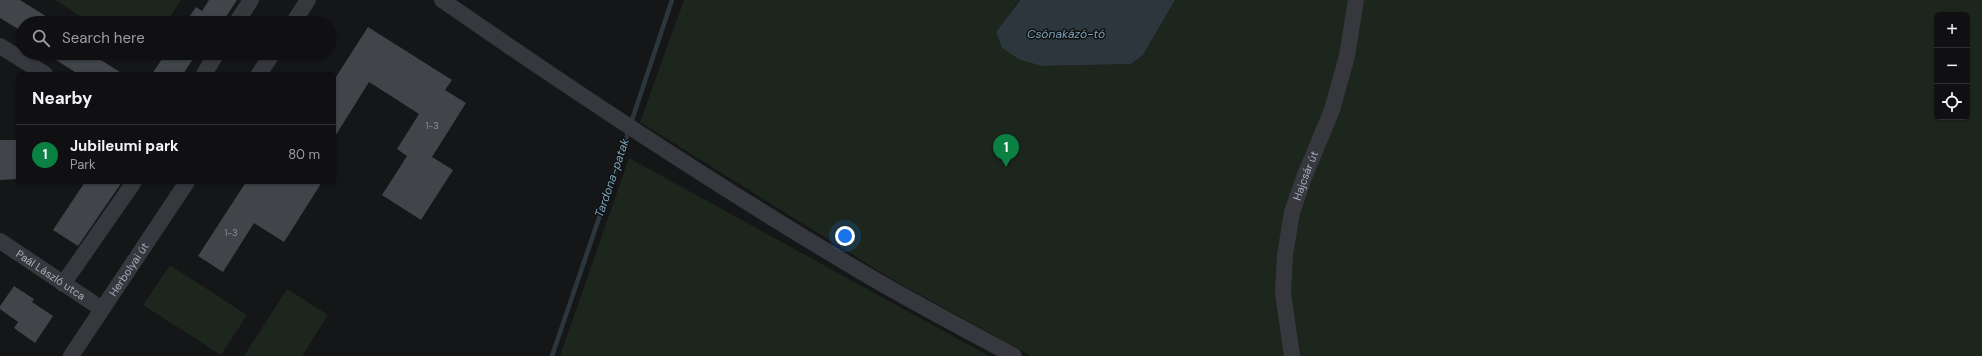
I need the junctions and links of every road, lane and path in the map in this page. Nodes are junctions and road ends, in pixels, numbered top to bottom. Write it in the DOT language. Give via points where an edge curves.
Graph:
graph roads {
  1 [pos="251,0"];
  2 [pos="308,0"];
  3 [pos="442,0"];
  4 [pos="1356,0"];
  5 [pos="241,16"];
  6 [pos="298,16"];
  7 [pos="0,46"];
  8 [pos="16,56"];
  9 [pos="22,60"];
  10 [pos="213,60"];
  11 [pos="268,60"];
  12 [pos="42,72"];
  13 [pos="205,72"];
  14 [pos="260,72"];
  15 [pos="133,184"];
  16 [pos="186,184"];
  17 [pos="3,249"];
  18 [pos="63,284"];
  19 [pos="102,309"];
  20 [pos="71,356"];
  21 [pos="1014,356"];
  22 [pos="1292,356"];
  1 -- 5 [label="street"];
  2 -- 6 [label="street"];
  3 -- 21 [label="street" via="629,128 861,271"];
  4 -- 22 [label="street, Hajcsár út" via="1347,56 1332,110 1307,167 1292,212 1283,293"];
  7 -- 8 [label="street"];
  9 -- 12 [label="street"];
  10 -- 13 [label="street"];
  11 -- 14 [label="street"];
  15 -- 18 [label="street"];
  16 -- 19 [label="street, Herbolyai út"];
  17 -- 18 [label="street, Paál László utca"];
  18 -- 19 [label="street, Paál László utca"];
  19 -- 20 [label="street, Herbolyai út"];
}
